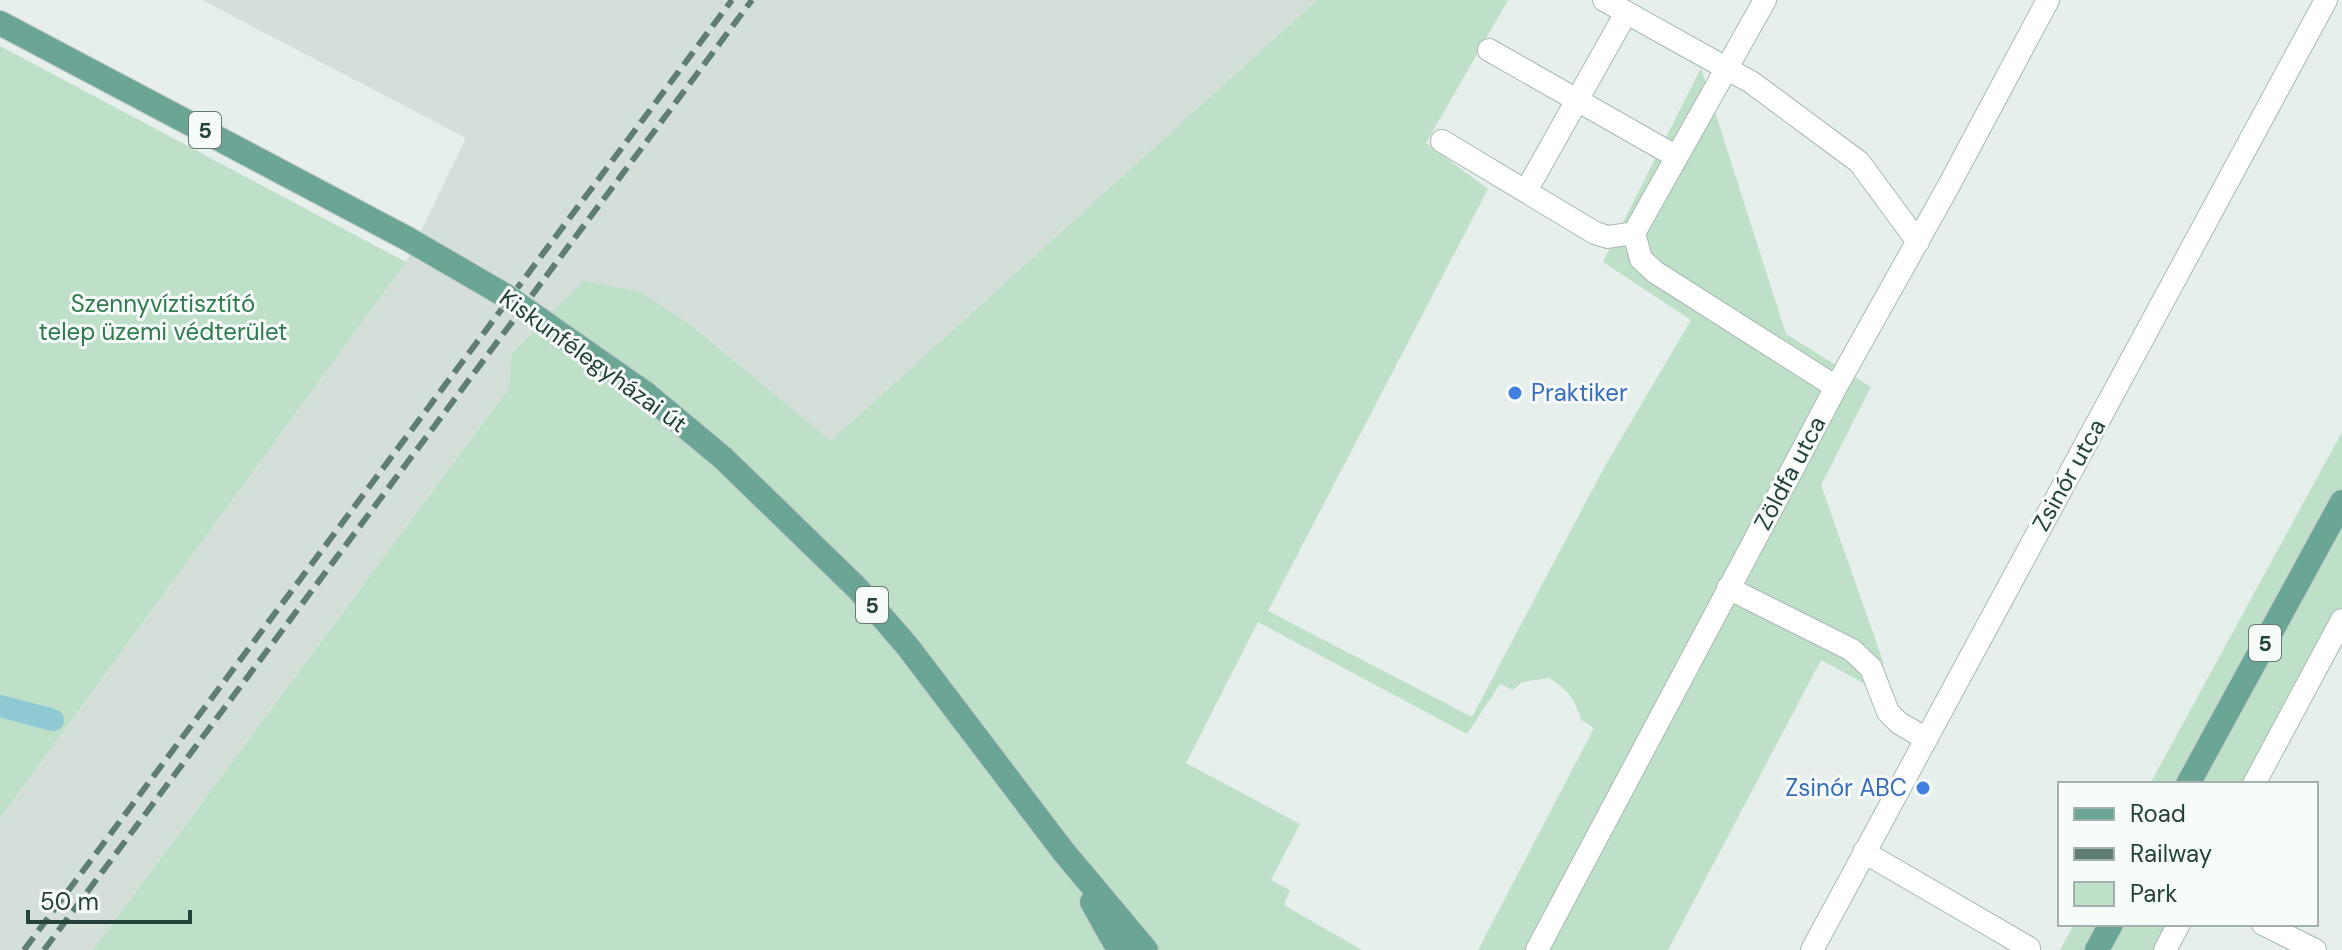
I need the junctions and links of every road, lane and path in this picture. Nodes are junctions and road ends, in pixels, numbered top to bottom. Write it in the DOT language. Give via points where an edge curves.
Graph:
graph roads {
  1 [pos="1604,0"];
  2 [pos="1765,0"];
  3 [pos="2048,0"];
  4 [pos="2326,0"];
  5 [pos="1626,13"];
  6 [pos="0,23"];
  7 [pos="1489,50"];
  8 [pos="1727,69"];
  9 [pos="1578,99"];
  10 [pos="1442,141"];
  11 [pos="1677,157"];
  12 [pos="1526,191"];
  13 [pos="1634,233"];
  14 [pos="1918,242"];
  15 [pos="1836,387"];
  16 [pos="2342,502"];
  17 [pos="1728,588"];
  18 [pos="2342,620"];
  19 [pos="1925,738"];
  20 [pos="2189,782"];
  21 [pos="2255,782"];
  22 [pos="1063,851"];
  23 [pos="1864,852"];
  24 [pos="2110,926"];
  25 [pos="2178,926"];
  26 [pos="2267,926"];
  27 [pos="2029,948"];
  28 [pos="1119,950"];
  29 [pos="1146,950"];
  30 [pos="1537,950"];
  31 [pos="1812,950"];
  32 [pos="2097,950"];
  33 [pos="2165,950"];
  34 [pos="2315,950"];
  1 -- 5 [label="street"];
  2 -- 8 [label="street"];
  3 -- 14 [label="street, Zöldfa utca"];
  4 -- 19 [label="street, Zsinór utca"];
  5 -- 8 [label="street"];
  5 -- 9 [label="street"];
  6 -- 22 [label="main road, Kiskunfélegyházai út / 5, bridge" via="408,239 506,296 645,393 746,478 858,589"];
  7 -- 9 [label="street"];
  8 -- 11 [label="street"];
  8 -- 14 [label="street" via="1859,162"];
  9 -- 11 [label="street"];
  9 -- 12 [label="street"];
  10 -- 12 [label="street"];
  11 -- 13 [label="street"];
  12 -- 13 [label="street" via="1595,233"];
  13 -- 15 [label="street" via="1641,259 1655,272"];
  14 -- 15 [label="street, Zöldfa utca"];
  15 -- 17 [label="street, Zöldfa utca"];
  16 -- 20 [label="main road, 5"];
  17 -- 19 [label="street" via="1852,650 1871,668 1888,712"];
  17 -- 30 [label="street, Zöldfa utca"];
  18 -- 21 [label="street"];
  19 -- 23 [label="street, Zsinór utca"];
  22 -- 28 [label="main road, Kiskunfélegyházai út / 5"];
  22 -- 29 [label="main road, Kiskunfélegyházai út / 5"];
  23 -- 27 [label="street"];
  23 -- 31 [label="street, Zsinór utca"];
  24 -- 32 [label="main road"];
  25 -- 33 [label="street"];
  26 -- 34 [label="street"];
}
